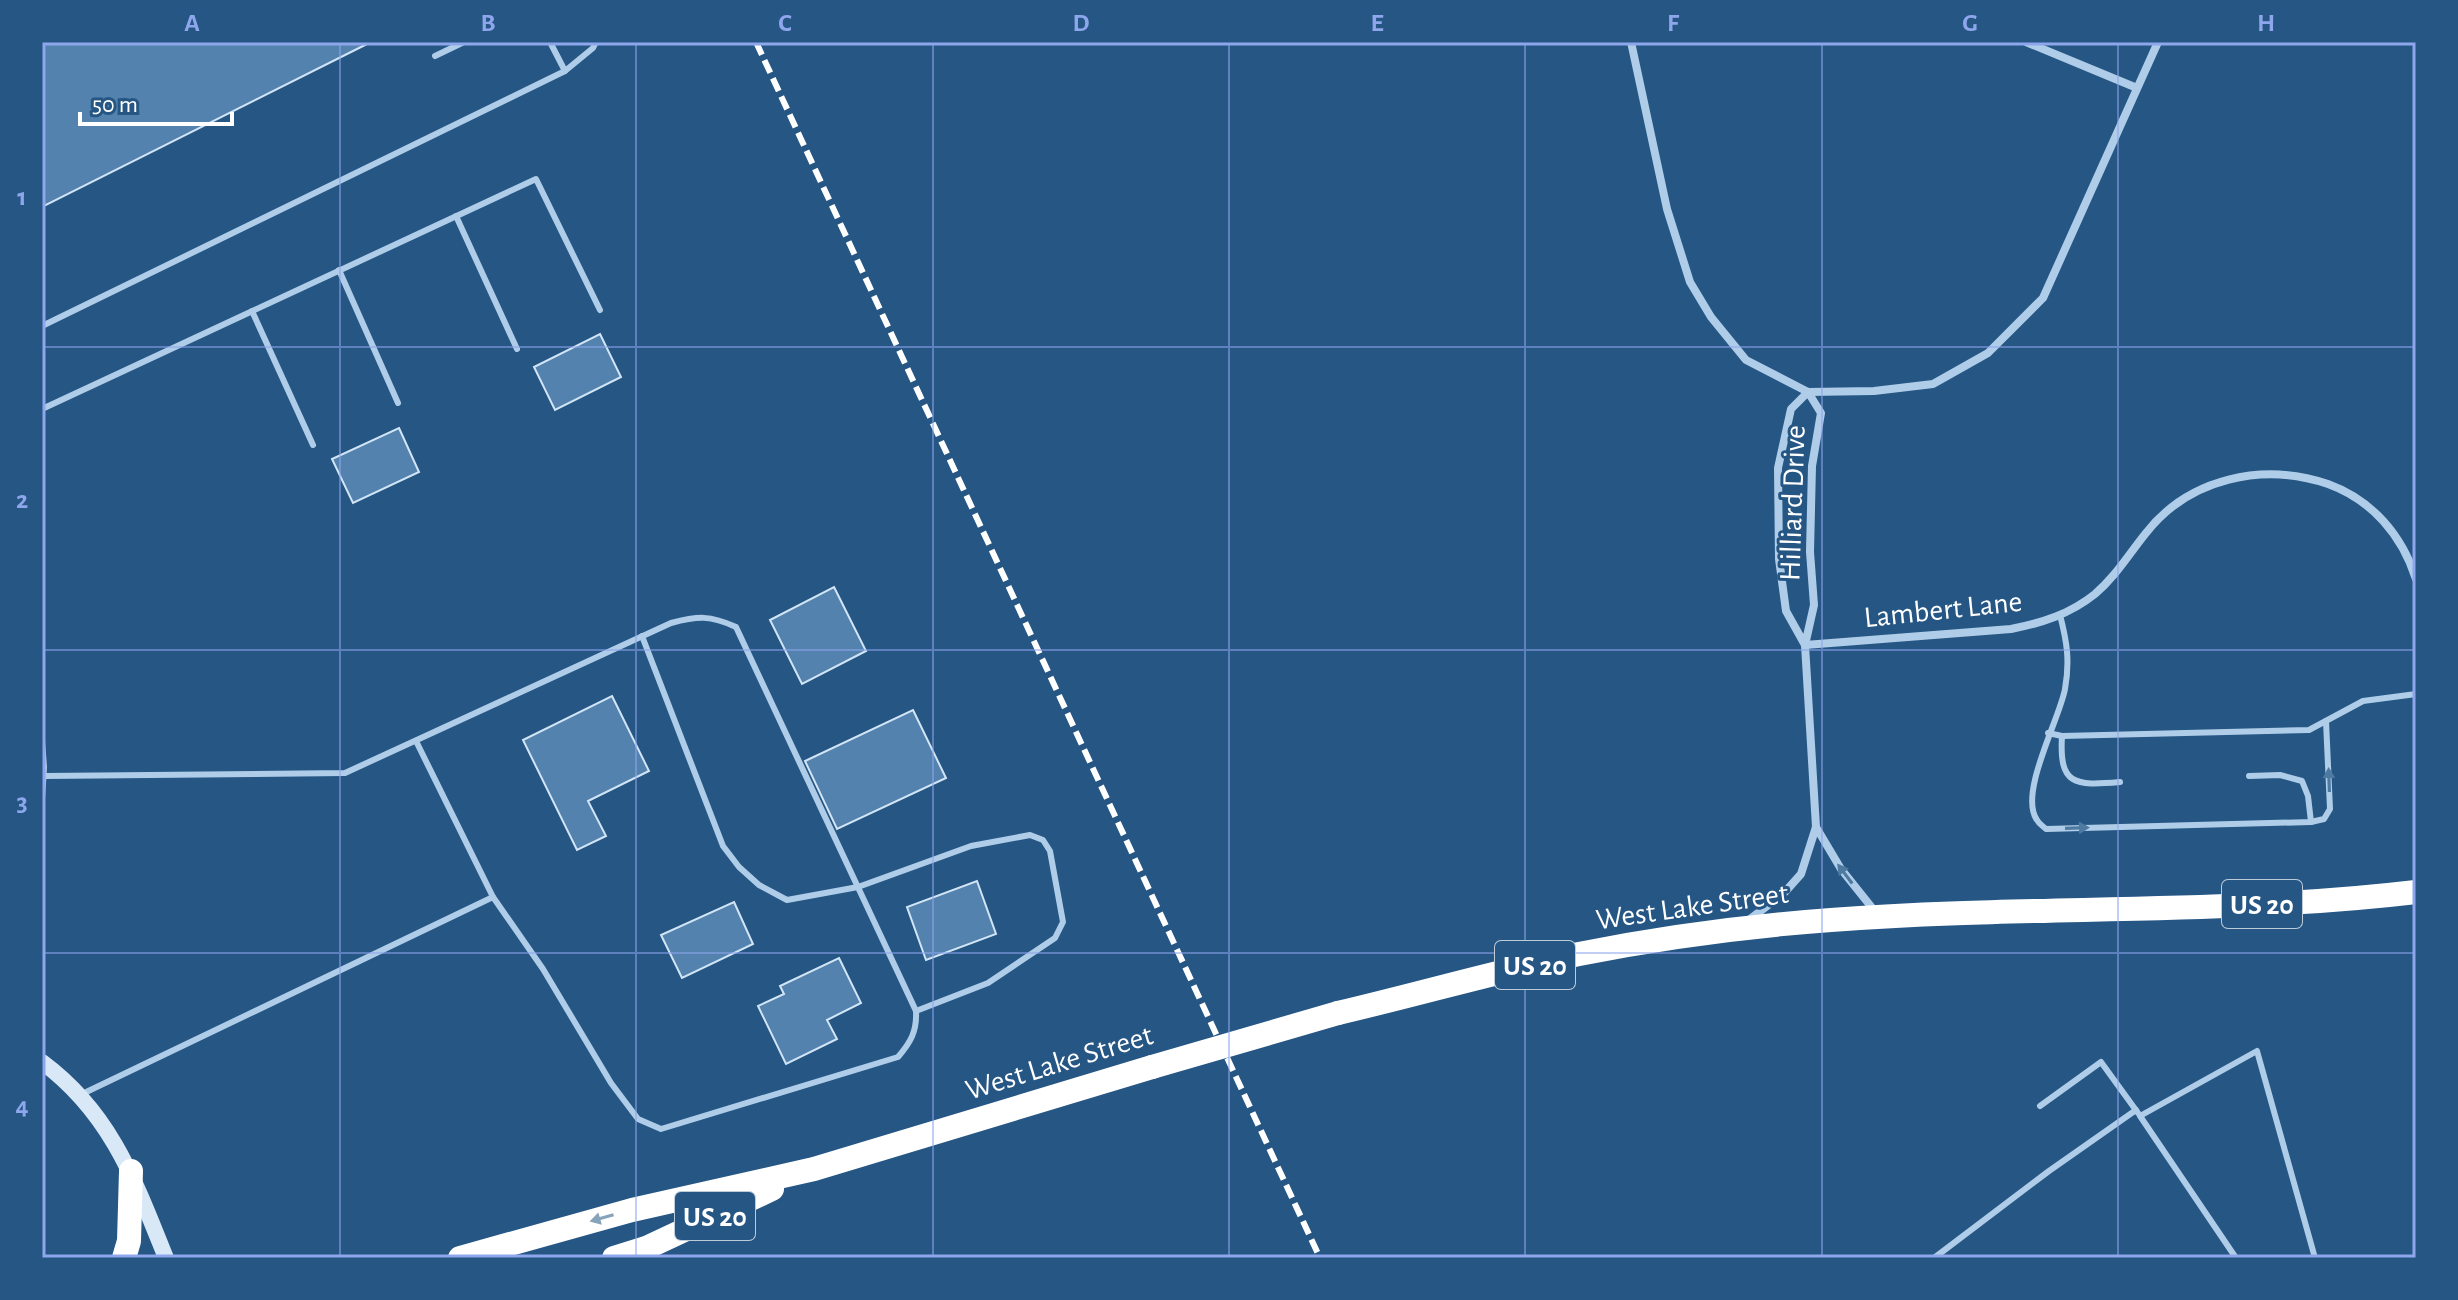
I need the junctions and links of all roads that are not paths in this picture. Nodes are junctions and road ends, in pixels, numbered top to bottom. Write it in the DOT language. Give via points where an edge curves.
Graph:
graph roads {
  1 [pos="464,42"];
  2 [pos="550,42"];
  3 [pos="596,42"];
  4 [pos="1631,42"];
  5 [pos="2026,42"];
  6 [pos="2158,42"];
  7 [pos="435,56"];
  8 [pos="565,71"];
  9 [pos="2137,88"];
  10 [pos="456,216"];
  11 [pos="339,270"];
  12 [pos="600,310"];
  13 [pos="252,311"];
  14 [pos="42,326"];
  15 [pos="517,349"];
  16 [pos="1808,392"];
  17 [pos="398,403"];
  18 [pos="42,409"];
  19 [pos="313,445"];
  20 [pos="2416,579"];
  21 [pos="2060,615"];
  22 [pos="642,636"];
  23 [pos="1805,645"];
  24 [pos="2416,694"];
  25 [pos="2326,721"];
  26 [pos="2048,733"];
  27 [pos="2062,736"];
  28 [pos="42,741"];
  29 [pos="416,741"];
  30 [pos="44,776"];
  31 [pos="2249,776"];
  32 [pos="2120,782"];
  33 [pos="42,799"];
  34 [pos="2311,822"];
  35 [pos="1816,827"];
  36 [pos="858,887"];
  37 [pos="2416,892"];
  38 [pos="493,897"];
  39 [pos="1880,918"];
  40 [pos="1734,932"];
  41 [pos="916,1011"];
  42 [pos="42,1062"];
  43 [pos="80,1095"];
  44 [pos="2040,1106"];
  45 [pos="2138,1113"];
  46 [pos="814,1169"];
  47 [pos="131,1171"];
  48 [pos="124,1258"];
  49 [pos="166,1258"];
  50 [pos="460,1258"];
  51 [pos="614,1258"];
  52 [pos="1934,1258"];
  53 [pos="2236,1258"];
  54 [pos="2315,1258"];
  1 -- 7 [label="lane"];
  2 -- 8 [label="lane"];
  3 -- 8 [label="lane"];
  4 -- 16 [label="street" via="1667,209 1690,282 1746,360"];
  5 -- 9 [label="street"];
  6 -- 9 [label="street"];
  8 -- 14 [label="lane"];
  9 -- 16 [label="street" via="2043,298 1988,353 1933,384"];
  10 -- 11 [label="lane"];
  10 -- 12 [label="lane" via="536,179"];
  10 -- 15 [label="lane"];
  11 -- 13 [label="lane"];
  11 -- 17 [label="lane"];
  13 -- 18 [label="lane"];
  13 -- 19 [label="lane"];
  16 -- 23 [label="street, Hilliard Drive" via="1821,413 1812,466 1814,605"];
  16 -- 23 [label="street, Hilliard Drive" via="1791,409 1778,468 1779,559 1786,611"];
  20 -- 21 [label="street, Lambert Lane" via="2392,530 2344,490 2282,474 2248,475 2215,483 2165,512 2095,594"];
  21 -- 23 [label="street, Lambert Lane" via="2011,629"];
  21 -- 26 [label="lane" via="2069,651 2065,691"];
  22 -- 29 [label="lane"];
  22 -- 36 [label="lane" via="723,846 739,867 787,900"];
  22 -- 36 [label="lane" via="696,616 736,627"];
  23 -- 35 [label="street, Hilliard Drive"];
  24 -- 25 [label="lane" via="2363,701"];
  25 -- 27 [label="lane" via="2309,730"];
  34 -- 25 [label="lane, one-way" via="2324,819 2330,809"];
  26 -- 27 [label="lane"];
  26 -- 34 [label="lane, one-way" via="2032,805 2036,820 2046,829"];
  27 -- 32 [label="lane" via="2066,774 2075,781"];
  28 -- 30 [label="lane"];
  29 -- 30 [label="lane" via="345,773"];
  29 -- 38 [label="lane"];
  30 -- 33 [label="lane"];
  31 -- 34 [label="lane" via="2302,781"];
  39 -- 35 [label="street, Hilliard Drive, one-way"];
  35 -- 40 [label="street, Hilliard Drive" via="1801,874"];
  36 -- 41 [label="lane"];
  36 -- 41 [label="lane" via="971,846 1015,837 1043,840 1050,851 1063,922 1055,938 988,983"];
  37 -- 39 [label="highway, West Lake Street / US 20" via="2213,907"];
  38 -- 41 [label="lane" via="611,1083 638,1119 661,1129 898,1057 917,1027"];
  38 -- 43 [label="lane"];
  39 -- 40 [label="highway, West Lake Street / US 20"];
  40 -- 46 [label="highway, West Lake Street / US 20, bridge" via="1580,954 1338,1013"];
  42 -- 43 [label="street"];
  43 -- 47 [label="street"];
  44 -- 45 [label="lane" via="2101,1062"];
  45 -- 52 [label="lane" via="2049,1171"];
  45 -- 53 [label="lane"];
  45 -- 54 [label="lane" via="2257,1051"];
  46 -- 50 [label="highway, West Lake Street / US 20, one-way" via="632,1210"];
  46 -- 51 [label="highway, West Lake Street / US 20"];
  47 -- 48 [label="highway"];
  47 -- 49 [label="street"];
}
